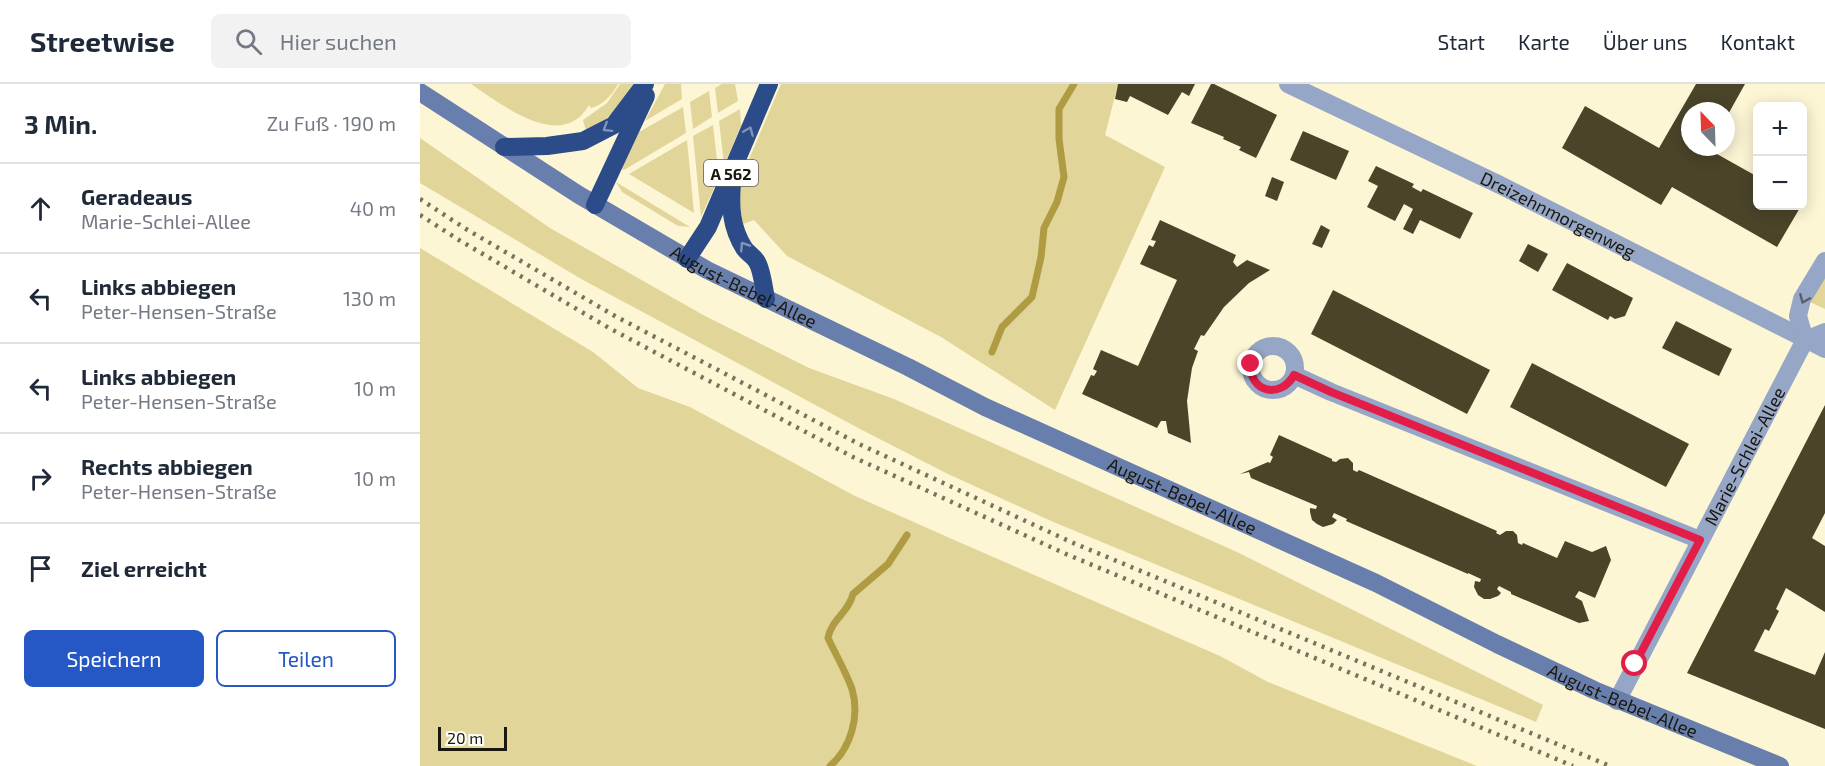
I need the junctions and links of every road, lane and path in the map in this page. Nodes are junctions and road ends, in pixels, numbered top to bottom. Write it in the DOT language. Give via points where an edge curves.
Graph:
graph roads {
  1 [pos="645,84"];
  2 [pos="652,84"];
  3 [pos="769,84"];
  4 [pos="1288,84"];
  5 [pos="420,92"];
  6 [pos="504,147"];
  7 [pos="733,169"];
  8 [pos="595,205"];
  9 [pos="687,259"];
  10 [pos="1825,261"];
  11 [pos="766,299"];
  12 [pos="1825,332"];
  13 [pos="1805,340"];
  14 [pos="1825,349"];
  15 [pos="1294,375"];
  16 [pos="1700,540"];
  17 [pos="1617,701"];
  18 [pos="1780,766"];
  1 -- 6 [label="highway, one-way" via="614,125 583,141"];
  2 -- 8 [label="highway"];
  7 -- 3 [label="highway, A 562, one-way"];
  4 -- 13 [label="street, Dreizehnmorgenweg" via="1500,185"];
  5 -- 6 [label="main road, August-Bebel-Allee"];
  6 -- 8 [label="main road, August-Bebel-Allee"];
  7 -- 9 [label="highway, A 562" via="708,227"];
  11 -- 7 [label="highway, one-way" via="757,262 745,249 732,218"];
  8 -- 9 [label="main road, August-Bebel-Allee"];
  9 -- 11 [label="main road, August-Bebel-Allee"];
  10 -- 13 [label="street, one-way" via="1802,299 1798,316"];
  11 -- 17 [label="main road, August-Bebel-Allee" via="986,407 1376,583"];
  12 -- 13 [label="street"];
  13 -- 14 [label="street, Dreizehnmorgenweg"];
  13 -- 16 [label="street, Marie-Schlei-Allee"];
  15 -- 16 [label="street"];
  16 -- 17 [label="street, Marie-Schlei-Allee"];
  17 -- 18 [label="main road, August-Bebel-Allee"];
}
